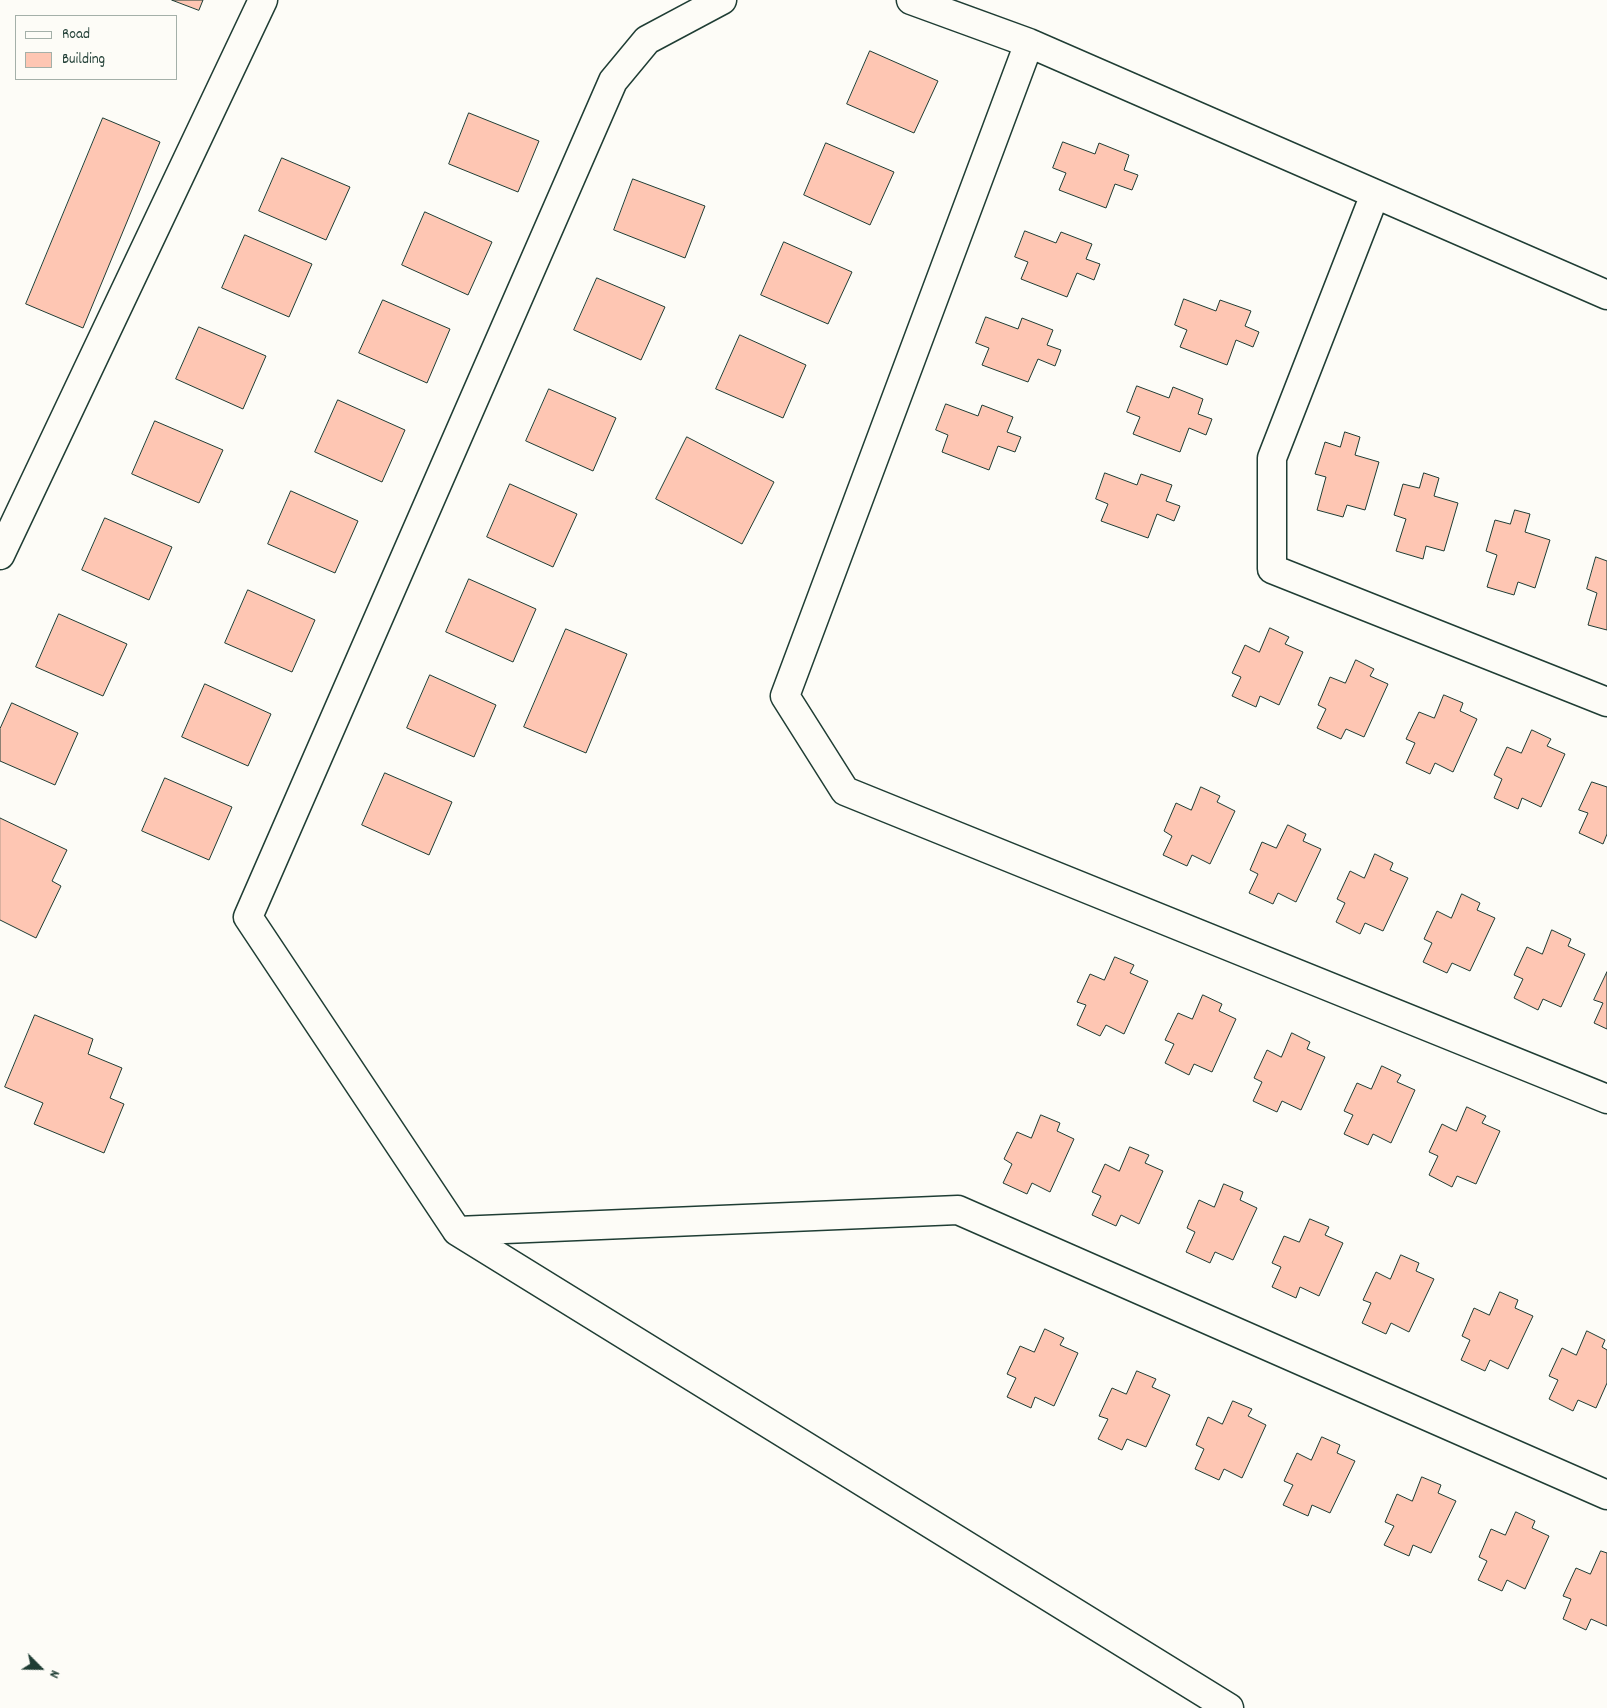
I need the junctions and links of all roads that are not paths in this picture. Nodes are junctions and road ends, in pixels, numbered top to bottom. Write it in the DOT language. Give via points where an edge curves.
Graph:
graph roads {
  1 [pos="263,0"];
  2 [pos="722,0"];
  3 [pos="910,0"];
  4 [pos="1029,43"];
  5 [pos="1375,194"];
  6 [pos="1607,295"];
  7 [pos="0,555"];
  8 [pos="1607,702"];
  9 [pos="1607,1099"];
  10 [pos="457,1231"];
  11 [pos="1607,1495"];
  12 [pos="1229,1708"];
  1 -- 7 [label="street"];
  2 -- 10 [label="street" via="647,40 613,82 248,917"];
  3 -- 4 [label="street"];
  4 -- 5 [label="street"];
  4 -- 9 [label="street" via="785,696 845,790"];
  5 -- 6 [label="street"];
  5 -- 8 [label="street" via="1272,458 1272,569"];
  10 -- 11 [label="street" via="958,1210"];
  10 -- 12 [label="street"];
}
